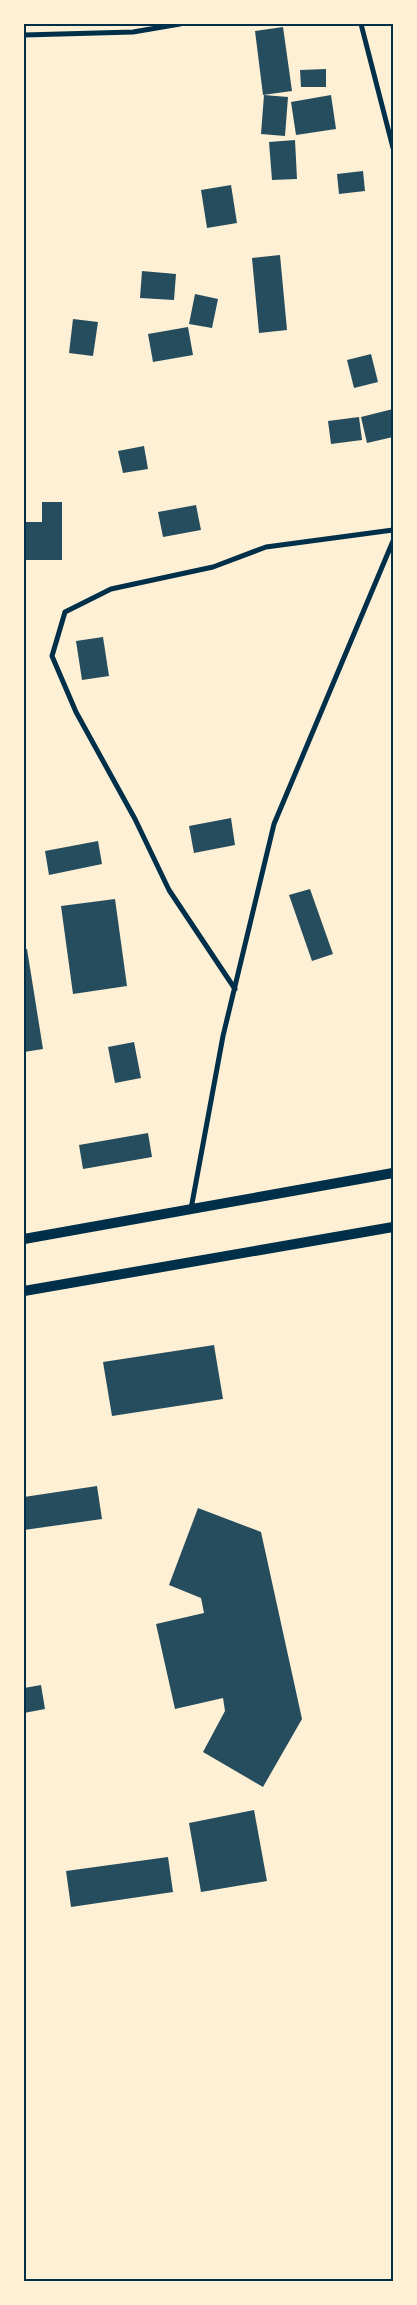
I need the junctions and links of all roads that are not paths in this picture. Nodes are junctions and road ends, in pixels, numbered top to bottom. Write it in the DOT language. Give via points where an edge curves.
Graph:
graph roads {
  1 [pos="180,24"];
  2 [pos="361,24"];
  3 [pos="24,35"];
  4 [pos="393,148"];
  5 [pos="393,530"];
  6 [pos="393,541"];
  7 [pos="235,989"];
  8 [pos="393,1173"];
  9 [pos="191,1209"];
  10 [pos="393,1227"];
  11 [pos="24,1239"];
  12 [pos="24,1291"];
  1 -- 3 [label="street" via="133,32"];
  2 -- 4 [label="street"];
  5 -- 7 [label="street" via="266,547 213,567 111,589 65,612 52,656 76,712 169,890"];
  6 -- 7 [label="street" via="274,824"];
  7 -- 9 [label="street" via="223,1036"];
  8 -- 9 [label="main road"];
  9 -- 11 [label="main road"];
  10 -- 12 [label="main road"];
}
